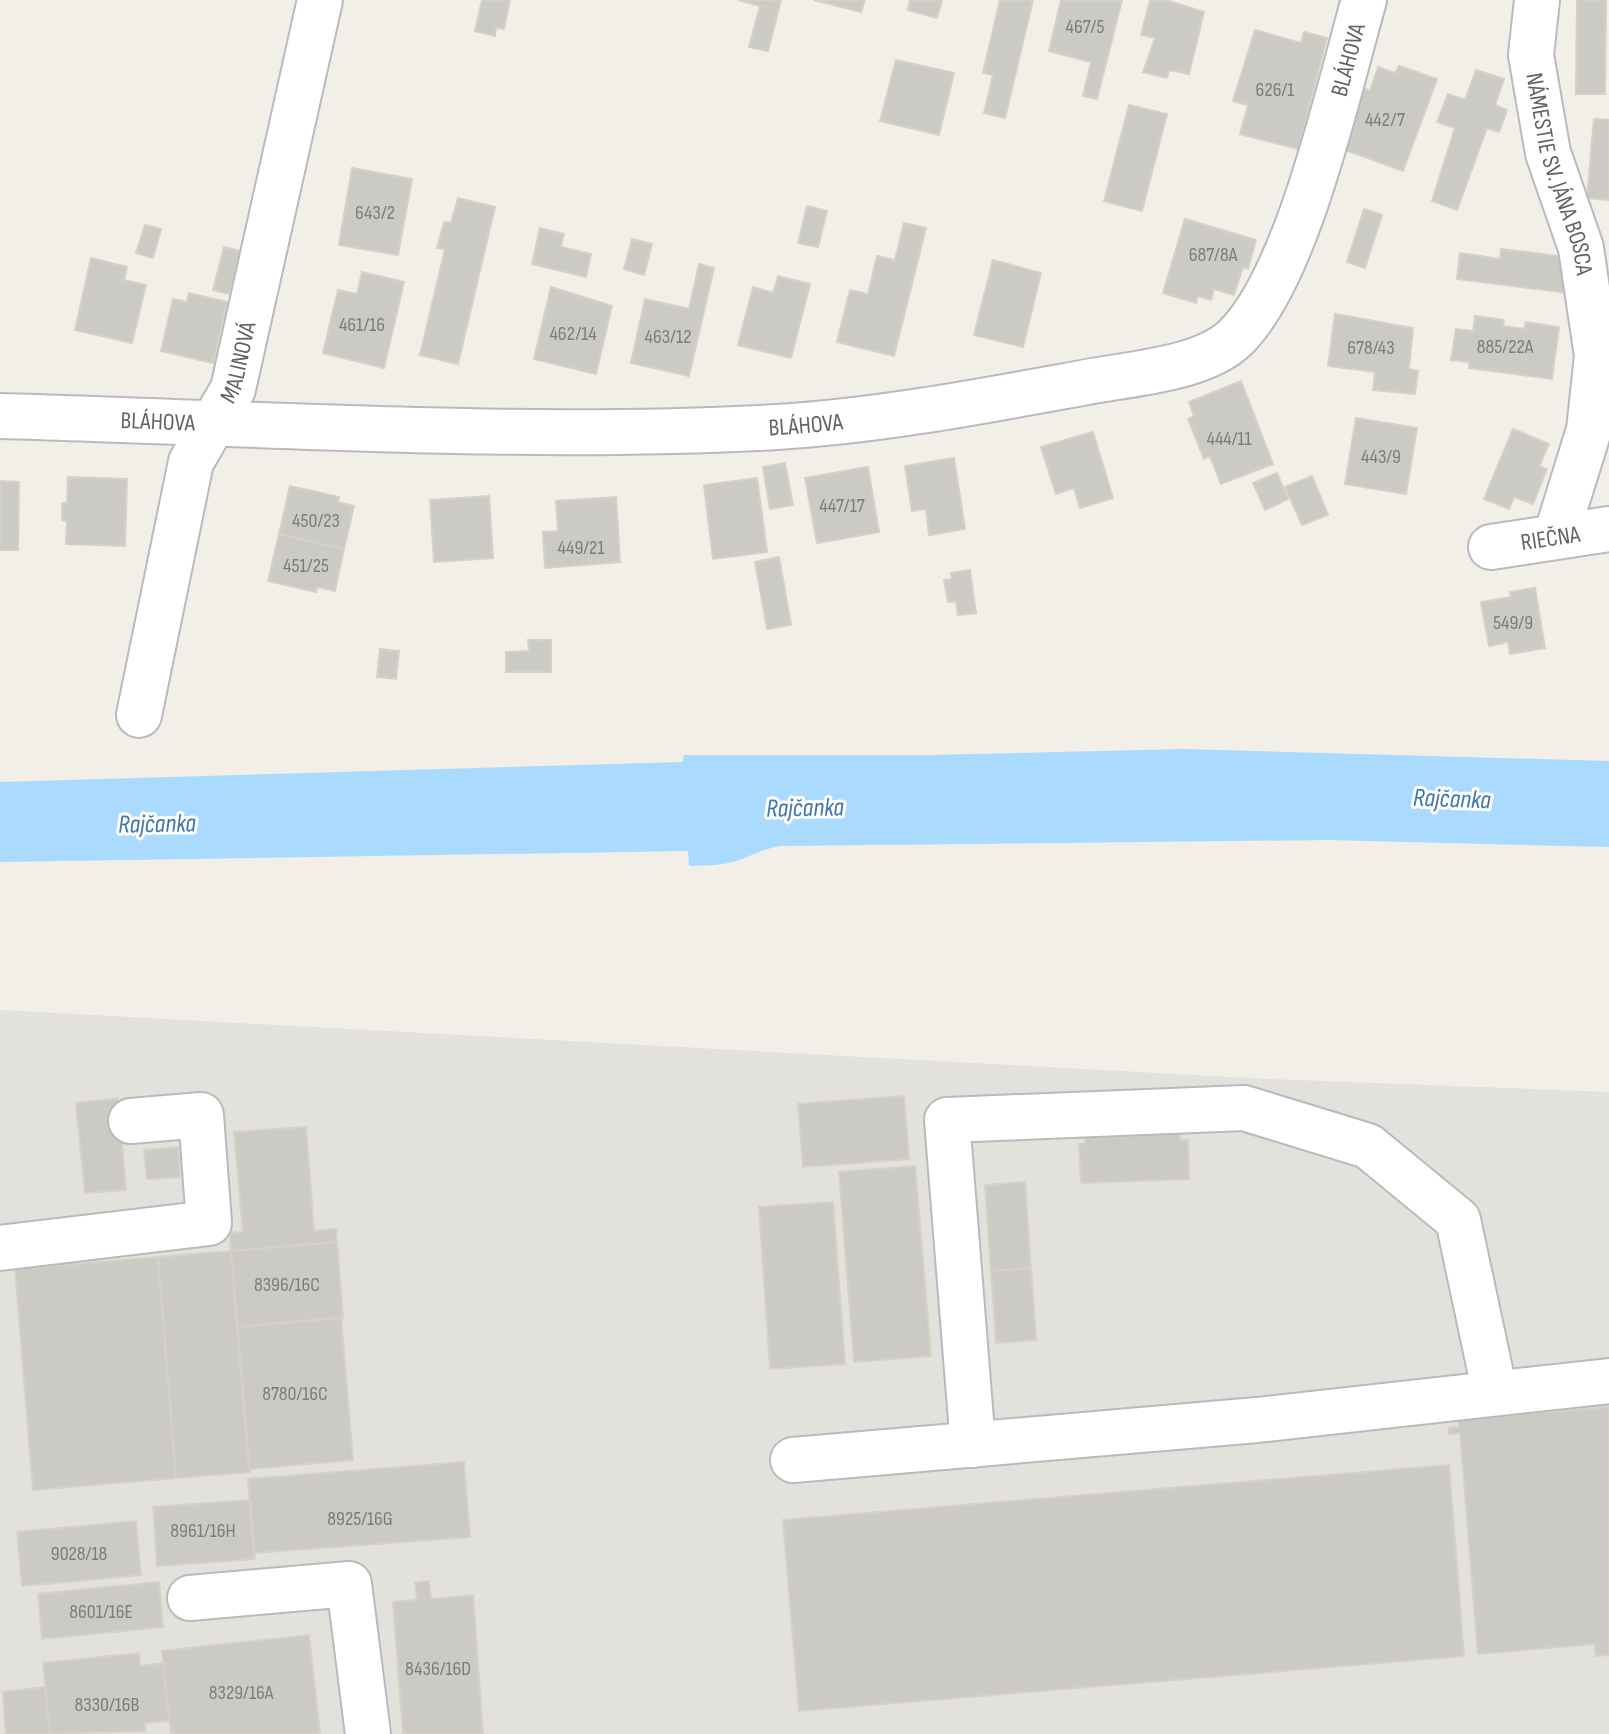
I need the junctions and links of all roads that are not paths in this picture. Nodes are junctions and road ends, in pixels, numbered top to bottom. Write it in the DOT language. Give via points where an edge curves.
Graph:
graph roads {
  1 [pos="320,0"];
  2 [pos="1364,0"];
  3 [pos="1537,0"];
  4 [pos="0,416"];
  5 [pos="217,422"];
  6 [pos="1609,529"];
  7 [pos="1556,536"];
  8 [pos="1491,547"];
  9 [pos="139,715"];
  10 [pos="131,1121"];
  11 [pos="0,1248"];
  12 [pos="1609,1381"];
  13 [pos="1495,1393"];
  14 [pos="973,1445"];
  15 [pos="793,1460"];
  16 [pos="190,1598"];
  17 [pos="368,1734"];
  1 -- 5 [label="street, MALINOVÁ" via="233,389"];
  2 -- 5 [label="street, BLÁHOVA" via="1287,252 1253,317 1233,341 1189,363 985,400 782,427 620,433"];
  3 -- 7 [label="street, NÁMESTIE SV. JÁNA BOSCA" via="1531,55 1548,153 1581,248 1597,356 1589,430"];
  4 -- 5 [label="street, BLÁHOVA"];
  5 -- 9 [label="street, MALINOVÁ" via="191,462"];
  6 -- 7 [label="street, RIEČNA"];
  7 -- 8 [label="street, RIEČNA"];
  10 -- 11 [label="street" via="201,1115 209,1223"];
  12 -- 13 [label="street"];
  13 -- 14 [label="street"];
  13 -- 14 [label="street" via="1458,1220 1368,1146 1244,1108 947,1120"];
  14 -- 15 [label="street"];
  16 -- 17 [label="street" via="349,1584"];
}
